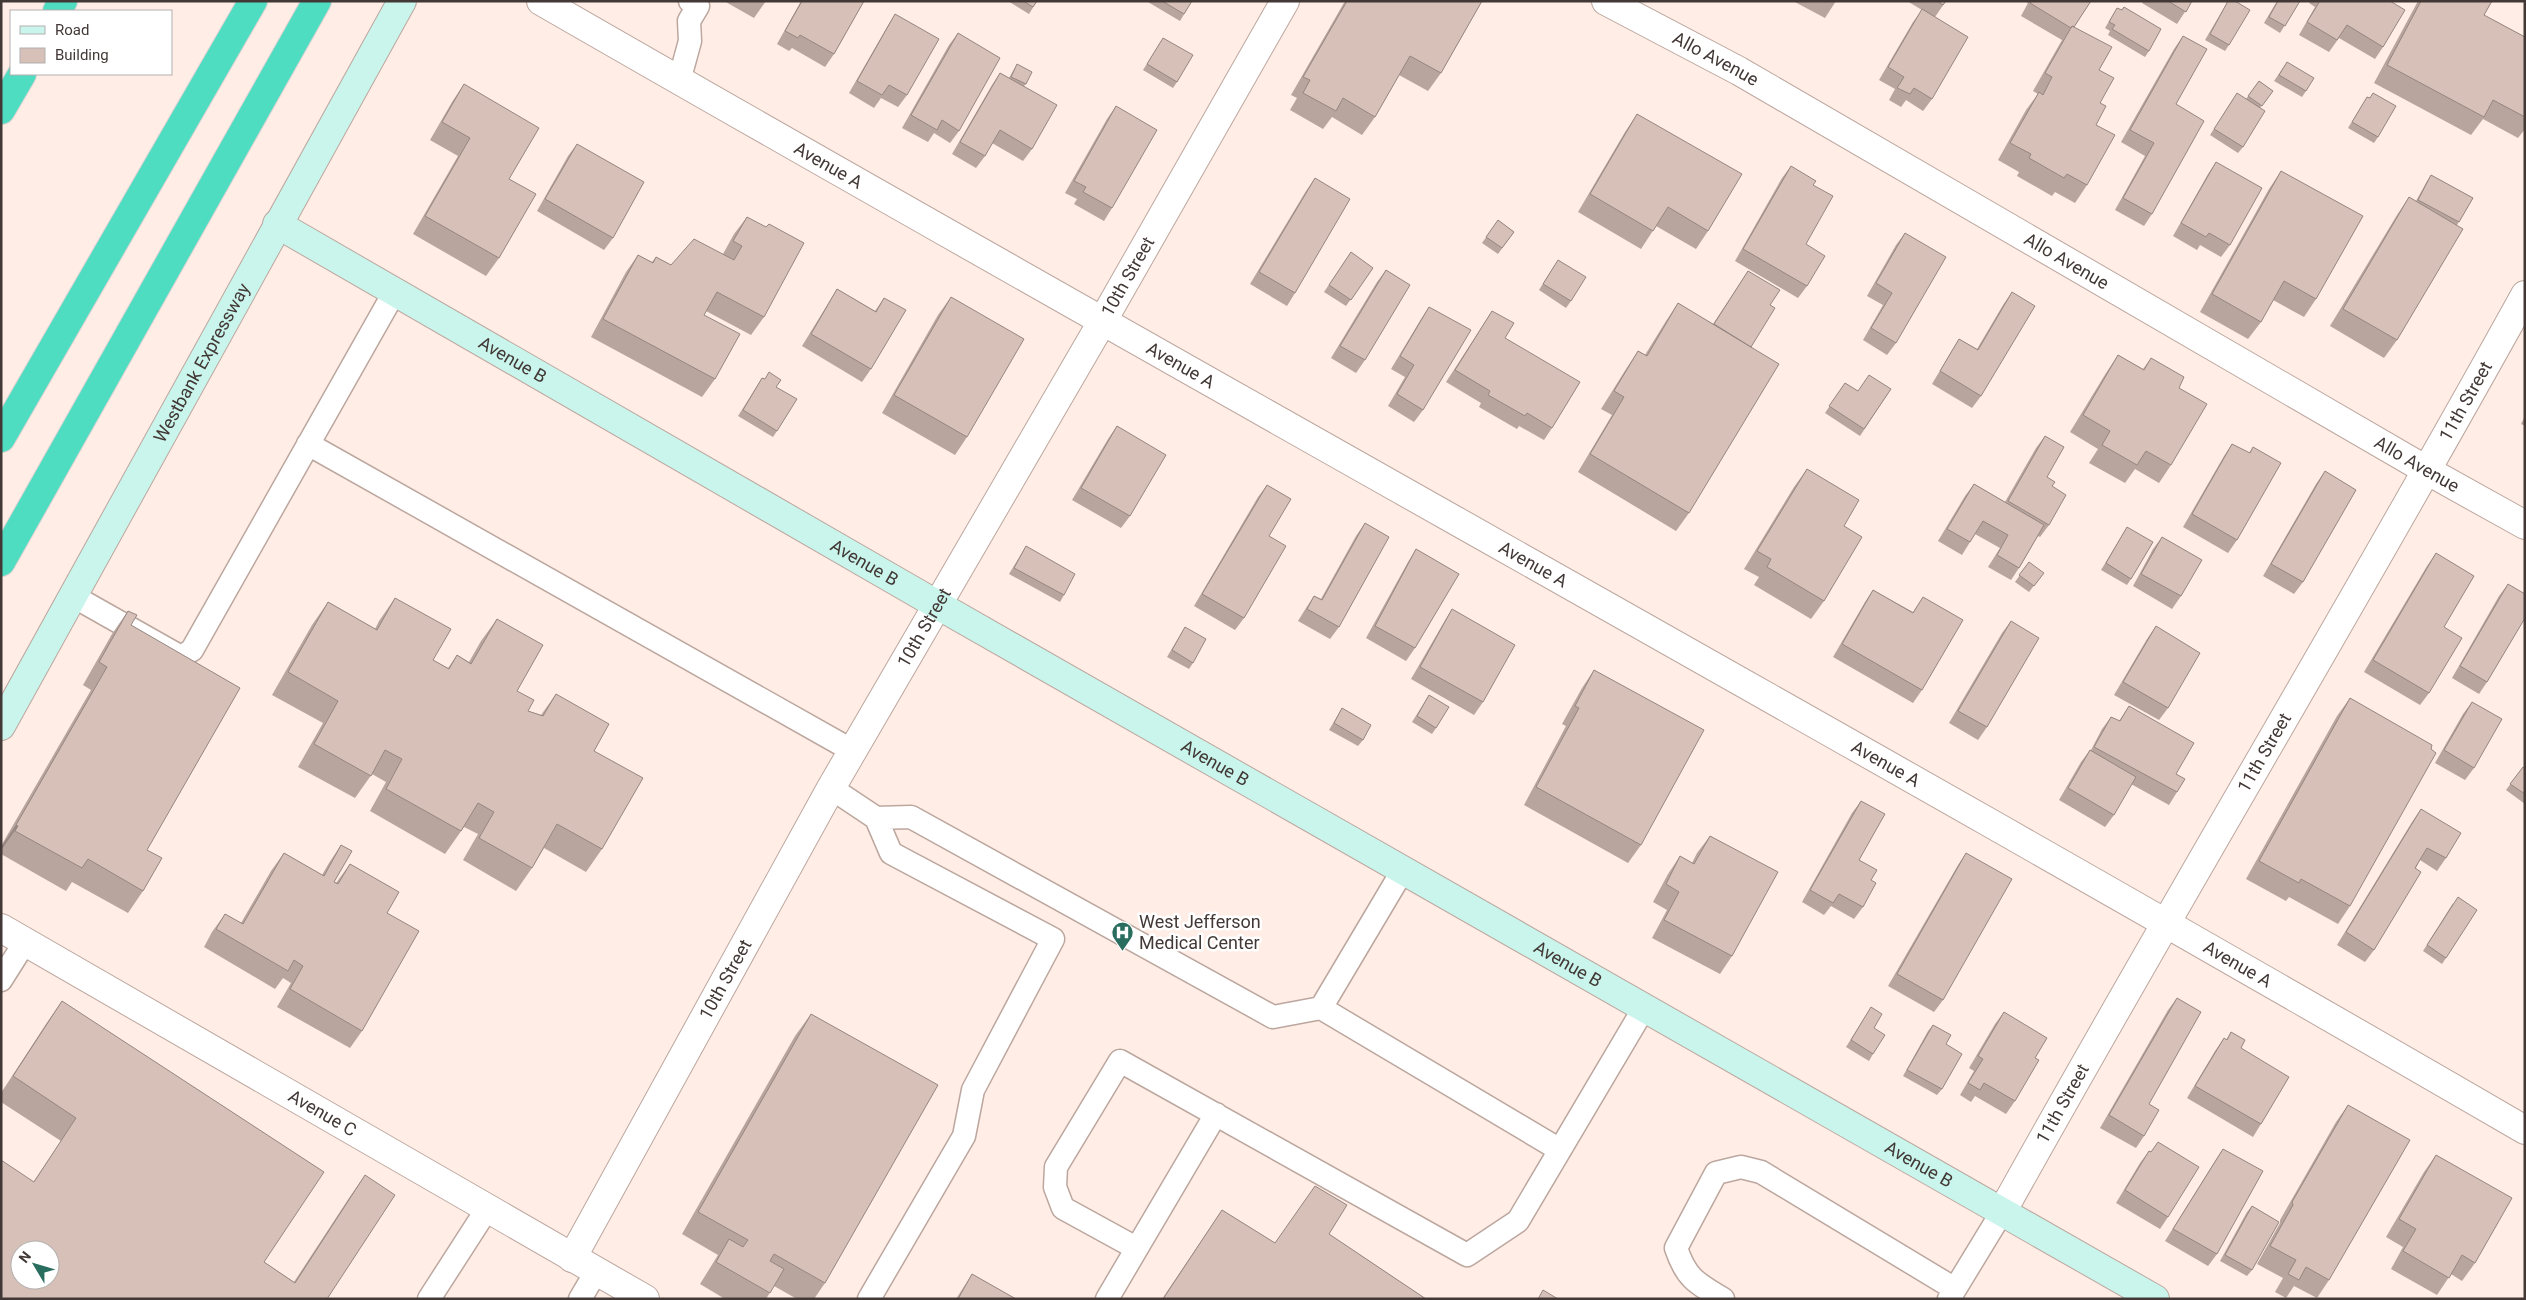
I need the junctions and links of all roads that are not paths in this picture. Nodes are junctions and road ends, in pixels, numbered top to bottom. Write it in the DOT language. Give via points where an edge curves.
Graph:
graph roads {
  1 [pos="253,1"];
  2 [pos="317,1"];
  3 [pos="402,1"];
  4 [pos="541,1"];
  5 [pos="690,1"];
  6 [pos="1285,1"];
  7 [pos="1606,1"];
  8 [pos="21,75"];
  9 [pos="679,81"];
  10 [pos="1,110"];
  11 [pos="277,224"];
  12 [pos="395,291"];
  13 [pos="2525,294"];
  14 [pos="1102,322"];
  15 [pos="1,438"];
  16 [pos="308,444"];
  17 [pos="2428,471"];
  18 [pos="2525,525"];
  19 [pos="1,562"];
  20 [pos="73,596"];
  21 [pos="936,604"];
  22 [pos="1,726"];
  23 [pos="853,751"];
  24 [pos="832,788"];
  25 [pos="876,818"];
  26 [pos="1403,870"];
  27 [pos="2165,921"];
  28 [pos="1,928"];
  29 [pos="25,942"];
  30 [pos="1,980"];
  31 [pos="1321,1008"];
  32 [pos="1644,1008"];
  33 [pos="1216,1114"];
  34 [pos="2525,1130"];
  35 [pos="1560,1150"];
  36 [pos="487,1209"];
  37 [pos="2002,1212"];
  38 [pos="1136,1248"];
  39 [pos="572,1258"];
  40 [pos="596,1272"];
  41 [pos="1952,1294"];
  42 [pos="430,1299"];
  43 [pos="580,1299"];
  44 [pos="646,1299"];
  45 [pos="869,1299"];
  46 [pos="1107,1299"];
  47 [pos="1723,1299"];
  48 [pos="2155,1299"];
  1 -- 15 [label="highway"];
  2 -- 19 [label="highway"];
  3 -- 11 [label="street, Westbank Expressway"];
  4 -- 9 [label="street, Avenue A"];
  5 -- 9 [label="lane" via="698,6 689,21 690,41"];
  6 -- 14 [label="street, 10th Street"];
  7 -- 17 [label="street, Allo Avenue" via="1740,72"];
  8 -- 10 [label="highway"];
  9 -- 14 [label="street, Avenue A"];
  11 -- 12 [label="street, Avenue B"];
  11 -- 20 [label="street, Westbank Expressway"];
  12 -- 16 [label="lane"];
  12 -- 21 [label="street, Avenue B"];
  13 -- 17 [label="street, 11th Street"];
  14 -- 21 [label="street, 10th Street"];
  14 -- 27 [label="street, Avenue A"];
  16 -- 20 [label="lane" via="192,650 181,657"];
  16 -- 23 [label="lane"];
  17 -- 18 [label="street, Allo Avenue"];
  17 -- 27 [label="street, 11th Street"];
  20 -- 22 [label="street, Westbank Expressway"];
  21 -- 23 [label="street, 10th Street"];
  21 -- 26 [label="street, Avenue B"];
  23 -- 24 [label="street, 10th Street"];
  24 -- 25 [label="lane"];
  24 -- 39 [label="street, 10th Street"];
  25 -- 31 [label="lane" via="911,816 1273,1017"];
  25 -- 45 [label="lane" via="891,852 1052,939 973,1090 964,1136"];
  26 -- 31 [label="lane"];
  26 -- 32 [label="street, Avenue B"];
  27 -- 34 [label="street, Avenue A"];
  27 -- 37 [label="street, 11th Street"];
  28 -- 29 [label="street, Avenue C"];
  29 -- 30 [label="lane"];
  29 -- 36 [label="street, Avenue C"];
  31 -- 35 [label="lane"];
  32 -- 35 [label="lane"];
  32 -- 37 [label="street, Avenue B"];
  33 -- 35 [label="lane" via="1467,1255 1518,1221"];
  33 -- 38 [label="lane"];
  33 -- 38 [label="lane" via="1120,1060 1061,1158 1056,1167 1055,1187 1063,1208"];
  36 -- 39 [label="street, Avenue C"];
  36 -- 42 [label="lane"];
  37 -- 41 [label="lane"];
  37 -- 48 [label="street, Avenue B"];
  38 -- 46 [label="lane"];
  39 -- 40 [label="street, Avenue C"];
  40 -- 43 [label="lane"];
  40 -- 44 [label="street, Avenue C"];
  41 -- 47 [label="lane" via="1761,1172 1741,1167 1716,1174 1676,1248 1683,1269 1700,1285"];
}
